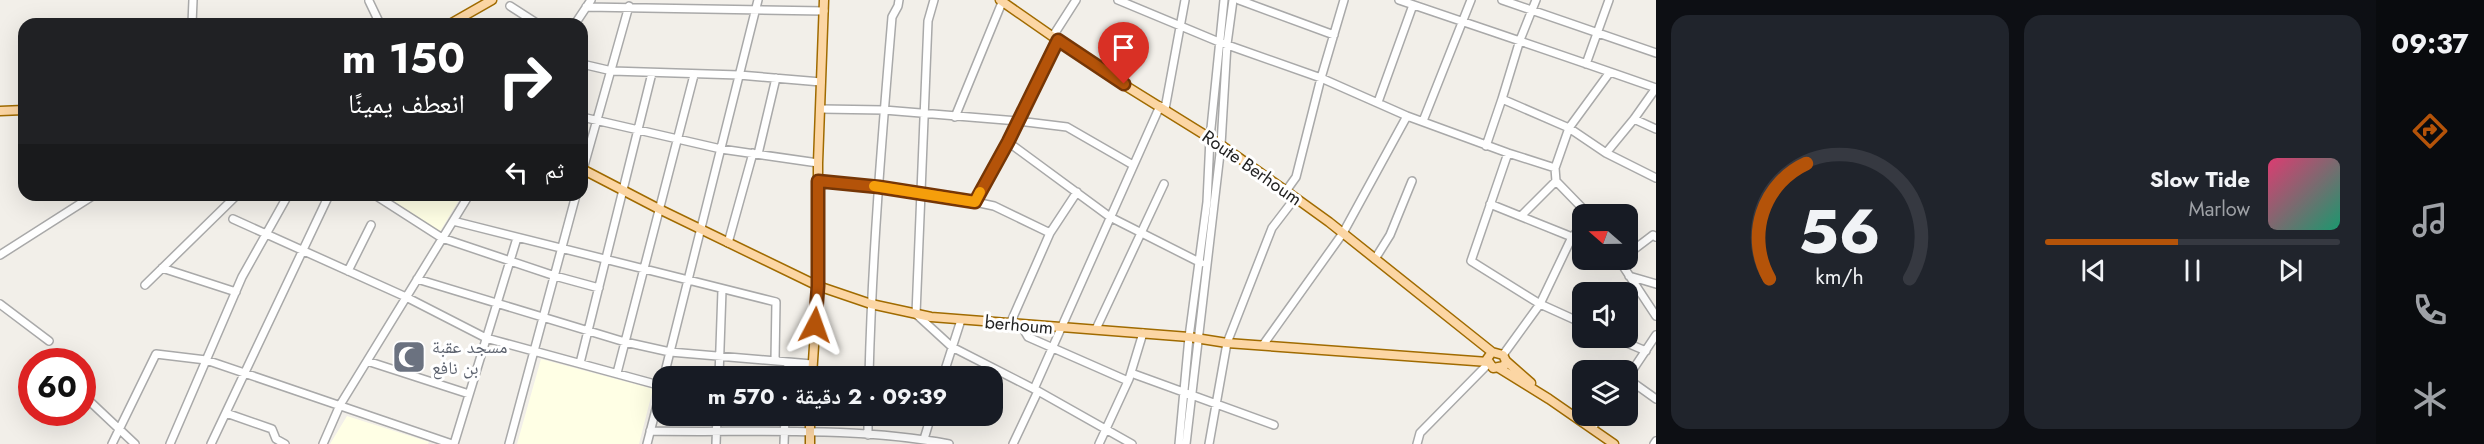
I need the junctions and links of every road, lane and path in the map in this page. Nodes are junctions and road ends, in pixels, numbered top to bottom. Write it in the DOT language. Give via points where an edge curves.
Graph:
graph roads {
  1 [pos="193,0"];
  2 [pos="492,0"];
  3 [pos="591,0"];
  4 [pos="651,0"];
  5 [pos="758,0"];
  6 [pos="824,0"];
  7 [pos="898,0"];
  8 [pos="934,0"];
  9 [pos="1076,0"];
  10 [pos="1118,0"];
  11 [pos="1185,0"];
  12 [pos="1224,0"];
  13 [pos="1233,0"];
  14 [pos="1239,0"];
  15 [pos="1344,0"];
  16 [pos="1401,0"];
  17 [pos="1472,0"];
  18 [pos="1502,0"];
  19 [pos="1536,0"];
  20 [pos="1609,0"];
  21 [pos="369,1"];
  22 [pos="1002,1"];
  23 [pos="1413,5"];
  24 [pos="510,6"];
  25 [pos="629,6"];
  26 [pos="586,7"];
  27 [pos="648,8"];
  28 [pos="756,10"];
  29 [pos="1532,10"];
  30 [pos="824,11"];
  31 [pos="192,18"];
  32 [pos="377,18"];
  33 [pos="460,18"];
  34 [pos="529,18"];
  35 [pos="579,18"];
  36 [pos="1463,22"];
  37 [pos="1179,26"];
  38 [pos="1597,33"];
  39 [pos="1334,35"];
  40 [pos="1055,38"];
  41 [pos="1520,40"];
  42 [pos="1223,43"];
  43 [pos="1656,53"];
  44 [pos="1586,64"];
  45 [pos="588,65"];
  46 [pos="612,71"];
  47 [pos="1610,72"];
  48 [pos="652,73"];
  49 [pos="694,75"];
  50 [pos="739,75"];
  51 [pos="777,78"];
  52 [pos="1321,78"];
  53 [pos="821,82"];
  54 [pos="1656,88"];
  55 [pos="1502,99"];
  56 [pos="1378,102"];
  57 [pos="1162,107"];
  58 [pos="820,109"];
  59 [pos="18,110"];
  60 [pos="884,110"];
  61 [pos="0,111"];
  62 [pos="924,113"];
  63 [pos="1407,116"];
  64 [pos="955,117"];
  65 [pos="588,119"];
  66 [pos="1634,119"];
  67 [pos="596,121"];
  68 [pos="1018,121"];
  69 [pos="1423,121"];
  70 [pos="1569,128"];
  71 [pos="1656,129"];
  72 [pos="638,130"];
  73 [pos="1210,138"];
  74 [pos="677,139"];
  75 [pos="1008,142"];
  76 [pos="1221,145"];
  77 [pos="1486,146"];
  78 [pos="588,149"];
  79 [pos="721,149"];
  80 [pos="1508,153"];
  81 [pos="1606,153"];
  82 [pos="755,154"];
  83 [pos="818,163"];
  84 [pos="1133,165"];
  85 [pos="1555,168"];
  86 [pos="588,173"];
  87 [pos="1656,178"];
  88 [pos="818,181"];
  89 [pos="1412,181"];
  90 [pos="1556,181"];
  91 [pos="1164,184"];
  92 [pos="879,187"];
  93 [pos="623,191"];
  94 [pos="1286,191"];
  95 [pos="1077,192"];
  96 [pos="921,194"];
  97 [pos="1295,198"];
  98 [pos="85,201"];
  99 [pos="231,201"];
  100 [pos="284,201"];
  101 [pos="326,201"];
  102 [pos="384,201"];
  103 [pos="465,201"];
  104 [pos="574,201"];
  105 [pos="975,202"];
  106 [pos="1490,204"];
  107 [pos="1578,204"];
  108 [pos="659,209"];
  109 [pos="1521,216"];
  110 [pos="1110,217"];
  111 [pos="233,219"];
  112 [pos="453,222"];
  113 [pos="371,225"];
  114 [pos="700,230"];
  115 [pos="1141,232"];
  116 [pos="1050,233"];
  117 [pos="1343,233"];
  118 [pos="264,234"];
  119 [pos="1572,237"];
  120 [pos="1656,237"];
  121 [pos="442,238"];
  122 [pos="517,238"];
  123 [pos="728,243"];
  124 [pos="1638,246"];
  125 [pos="562,249"];
  126 [pos="303,251"];
  127 [pos="0,255"];
  128 [pos="1375,259"];
  129 [pos="605,260"];
  130 [pos="510,261"];
  131 [pos="1199,261"];
  132 [pos="1206,265"];
  133 [pos="162,268"];
  134 [pos="644,270"];
  135 [pos="1625,270"];
  136 [pos="348,271"];
  137 [pos="555,276"];
  138 [pos="1629,276"];
  139 [pos="417,279"];
  140 [pos="688,282"];
  141 [pos="1656,284"];
  142 [pos="145,285"];
  143 [pos="818,286"];
  144 [pos="599,288"];
  145 [pos="722,290"];
  146 [pos="236,292"];
  147 [pos="406,297"];
  148 [pos="497,303"];
  149 [pos="0,304"];
  150 [pos="871,304"];
  151 [pos="1540,304"];
  152 [pos="916,314"];
  153 [pos="544,316"];
  154 [pos="1656,316"];
  155 [pos="1572,318"];
  156 [pos="961,320"];
  157 [pos="1010,324"];
  158 [pos="1021,325"];
  159 [pos="1061,328"];
  160 [pos="1096,329"];
  161 [pos="588,331"];
  162 [pos="1143,333"];
  163 [pos="1656,336"];
  164 [pos="1193,337"];
  165 [pos="486,338"];
  166 [pos="49,341"];
  167 [pos="625,342"];
  168 [pos="1227,343"];
  169 [pos="1263,345"];
  170 [pos="952,347"];
  171 [pos="1052,348"];
  172 [pos="1638,348"];
  173 [pos="1646,351"];
  174 [pos="534,352"];
  175 [pos="670,352"];
  176 [pos="1492,352"];
  177 [pos="719,357"];
  178 [pos="1504,358"];
  179 [pos="206,360"];
  180 [pos="775,360"];
  181 [pos="367,361"];
  182 [pos="788,362"];
  183 [pos="580,363"];
  184 [pos="1488,363"];
  185 [pos="1638,363"];
  186 [pos="812,364"];
  187 [pos="667,366"];
  188 [pos="719,366"];
  189 [pos="788,366"];
  190 [pos="869,366"];
  191 [pos="946,366"];
  192 [pos="1499,368"];
  193 [pos="246,372"];
  194 [pos="617,373"];
  195 [pos="1131,373"];
  196 [pos="652,379"];
  197 [pos="1128,381"];
  198 [pos="1638,386"];
  199 [pos="1036,390"];
  200 [pos="469,394"];
  201 [pos="1187,394"];
  202 [pos="1549,399"];
  203 [pos="1656,399"];
  204 [pos="340,405"];
  205 [pos="1216,405"];
  206 [pos="96,407"];
  207 [pos="226,413"];
  208 [pos="652,426"];
  209 [pos="717,426"];
  210 [pos="784,426"];
  211 [pos="810,426"];
  212 [pos="868,426"];
  213 [pos="928,426"];
  214 [pos="1274,426"];
  215 [pos="1592,428"];
  216 [pos="120,429"];
  217 [pos="1107,430"];
  218 [pos="651,431"];
  219 [pos="717,432"];
  220 [pos="784,433"];
  221 [pos="810,433"];
  222 [pos="868,435"];
  223 [pos="924,439"];
  224 [pos="274,441"];
  225 [pos="438,442"];
  226 [pos="112,444"];
  227 [pos="135,444"];
  228 [pos="170,444"];
  229 [pos="211,444"];
  230 [pos="285,444"];
  231 [pos="323,444"];
  232 [pos="453,444"];
  233 [pos="509,444"];
  234 [pos="647,444"];
  235 [pos="716,444"];
  236 [pos="784,444"];
  237 [pos="810,444"];
  238 [pos="950,444"];
  239 [pos="1012,444"];
  240 [pos="1099,444"];
  241 [pos="1132,444"];
  242 [pos="1179,444"];
  243 [pos="1186,444"];
  244 [pos="1209,444"];
  245 [pos="1417,444"];
  246 [pos="1614,444"];
  1 -- 31 [label="street"];
  2 -- 33 [label="main road"];
  3 -- 26 [label="street"];
  4 -- 27 [label="street"];
  5 -- 28 [label="street"];
  6 -- 30 [label="main road"];
  7 -- 60 [label="street" via="892,17"];
  8 -- 62 [label="street" via="928,21"];
  9 -- 40 [label="street"];
  10 -- 37 [label="street"];
  11 -- 37 [label="street"];
  12 -- 42 [label="street"];
  13 -- 42 [label="street"];
  14 -- 39 [label="street"];
  15 -- 39 [label="street"];
  16 -- 23 [label="street"];
  17 -- 36 [label="street"];
  18 -- 29 [label="street"];
  19 -- 29 [label="street"];
  20 -- 38 [label="street"];
  21 -- 32 [label="street"];
  22 -- 40 [label="main road, Route Berhoum"];
  22 -- 64 [label="street"];
  23 -- 36 [label="street"];
  23 -- 56 [label="street"];
  24 -- 34 [label="street"];
  25 -- 26 [label="street"];
  25 -- 27 [label="street"];
  25 -- 46 [label="street"];
  26 -- 35 [label="street"];
  27 -- 28 [label="street"];
  28 -- 30 [label="street"];
  28 -- 50 [label="street"];
  29 -- 38 [label="street"];
  29 -- 41 [label="street"];
  30 -- 53 [label="main road"];
  36 -- 41 [label="street"];
  36 -- 69 [label="street"];
  37 -- 42 [label="street"];
  37 -- 57 [label="street"];
  38 -- 43 [label="street"];
  38 -- 44 [label="street"];
  39 -- 52 [label="street"];
  40 -- 57 [label="main road, Route Berhoum"];
  40 -- 68 [label="street"];
  41 -- 44 [label="street"];
  41 -- 55 [label="street"];
  42 -- 52 [label="street"];
  42 -- 73 [label="street"];
  42 -- 76 [label="street"];
  44 -- 47 [label="street"];
  45 -- 46 [label="street"];
  46 -- 48 [label="street"];
  46 -- 67 [label="street"];
  47 -- 54 [label="street"];
  47 -- 70 [label="street"];
  48 -- 49 [label="street"];
  48 -- 72 [label="street"];
  49 -- 50 [label="street"];
  49 -- 74 [label="street"];
  50 -- 51 [label="street"];
  50 -- 79 [label="street"];
  51 -- 53 [label="street"];
  51 -- 82 [label="street"];
  52 -- 56 [label="street"];
  52 -- 94 [label="street" via="1296,177"];
  53 -- 58 [label="main road"];
  54 -- 66 [label="street"];
  55 -- 70 [label="street"];
  55 -- 77 [label="street"];
  56 -- 63 [label="street"];
  57 -- 73 [label="main road, Route Berhoum"];
  57 -- 84 [label="street"];
  58 -- 60 [label="street"];
  58 -- 83 [label="main road"];
  59 -- 61 [label="main road"];
  60 -- 62 [label="street"];
  60 -- 92 [label="street"];
  62 -- 64 [label="street"];
  62 -- 96 [label="street"];
  63 -- 69 [label="street"];
  63 -- 117 [label="street"];
  64 -- 68 [label="street"];
  65 -- 67 [label="street"];
  66 -- 71 [label="street"];
  66 -- 81 [label="street"];
  67 -- 72 [label="street"];
  67 -- 78 [label="street"];
  68 -- 75 [label="street"];
  68 -- 84 [label="street" via="1067,128"];
  69 -- 77 [label="street"];
  70 -- 81 [label="street"];
  70 -- 85 [label="street"];
  72 -- 74 [label="street"];
  72 -- 93 [label="street"];
  73 -- 76 [label="main road, Route Berhoum"];
  73 -- 131 [label="street"];
  74 -- 79 [label="street"];
  74 -- 108 [label="street"];
  75 -- 95 [label="street"];
  75 -- 105 [label="street"];
  76 -- 94 [label="main road, Route Berhoum"];
  76 -- 132 [label="street"];
  77 -- 80 [label="street"];
  79 -- 82 [label="street"];
  79 -- 114 [label="street"];
  80 -- 85 [label="street"];
  80 -- 106 [label="street"];
  81 -- 87 [label="street"];
  82 -- 83 [label="street"];
  82 -- 123 [label="street"];
  83 -- 88 [label="main road"];
  84 -- 110 [label="street"];
  85 -- 90 [label="street"];
  86 -- 93 [label="main road, berhoum"];
  88 -- 92 [label="street"];
  88 -- 143 [label="main road"];
  89 -- 128 [label="street" via="1390,235"];
  90 -- 107 [label="street"];
  90 -- 109 [label="street"];
  91 -- 115 [label="street"];
  92 -- 96 [label="street"];
  92 -- 150 [label="street"];
  93 -- 108 [label="main road, berhoum"];
  93 -- 129 [label="street"];
  94 -- 97 [label="main road, Route Berhoum"];
  95 -- 110 [label="street"];
  95 -- 116 [label="street"];
  96 -- 105 [label="street"];
  96 -- 152 [label="street"];
  97 -- 117 [label="main road, Route Berhoum"];
  97 -- 168 [label="street" via="1272,228"];
  98 -- 127 [label="street"];
  99 -- 133 [label="street"];
  100 -- 118 [label="street"];
  101 -- 126 [label="street"];
  102 -- 121 [label="street"];
  103 -- 112 [label="street"];
  104 -- 125 [label="street"];
  105 -- 116 [label="street" via="994,206"];
  106 -- 109 [label="street"];
  106 -- 151 [label="street" via="1472,261"];
  108 -- 114 [label="main road, berhoum"];
  108 -- 134 [label="street"];
  109 -- 119 [label="street"];
  110 -- 115 [label="street"];
  110 -- 159 [label="street"];
  111 -- 118 [label="street"];
  112 -- 121 [label="street"];
  112 -- 122 [label="street"];
  113 -- 136 [label="street"];
  114 -- 123 [label="main road, berhoum"];
  114 -- 140 [label="street"];
  115 -- 131 [label="street"];
  115 -- 160 [label="street"];
  116 -- 157 [label="street"];
  117 -- 128 [label="main road, Route Berhoum"];
  117 -- 169 [label="street"];
  118 -- 126 [label="street"];
  118 -- 146 [label="street"];
  119 -- 151 [label="street"];
  120 -- 124 [label="street" via="1653,235"];
  121 -- 130 [label="street"];
  121 -- 139 [label="street"];
  122 -- 125 [label="street"];
  122 -- 130 [label="street"];
  123 -- 143 [label="main road, berhoum"];
  125 -- 129 [label="street"];
  125 -- 137 [label="street"];
  126 -- 136 [label="street"];
  126 -- 193 [label="street"];
  128 -- 176 [label="main road, Route Berhoum"];
  129 -- 134 [label="street"];
  129 -- 144 [label="street"];
  130 -- 137 [label="street"];
  130 -- 148 [label="street"];
  131 -- 132 [label="street"];
  131 -- 164 [label="street"];
  132 -- 164 [label="street"];
  133 -- 142 [label="street"];
  133 -- 146 [label="street"];
  134 -- 140 [label="street"];
  134 -- 167 [label="street"];
  135 -- 138 [label="street"];
  136 -- 147 [label="street"];
  137 -- 144 [label="street"];
  137 -- 153 [label="street"];
  138 -- 141 [label="street"];
  138 -- 154 [label="street"];
  139 -- 147 [label="street"];
  139 -- 148 [label="street"];
  140 -- 145 [label="street"];
  140 -- 175 [label="street"];
  143 -- 150 [label="main road, berhoum"];
  143 -- 186 [label="main road"];
  144 -- 161 [label="street"];
  145 -- 177 [label="street"];
  145 -- 180 [label="street" via="776,302"];
  146 -- 179 [label="street"];
  147 -- 165 [label="street"];
  147 -- 181 [label="street"];
  148 -- 153 [label="street"];
  148 -- 165 [label="street"];
  149 -- 166 [label="street"];
  150 -- 152 [label="main road, berhoum"];
  150 -- 190 [label="street"];
  151 -- 155 [label="street"];
  151 -- 178 [label="street"];
  152 -- 156 [label="main road, berhoum"];
  152 -- 170 [label="street"];
  153 -- 161 [label="street"];
  153 -- 174 [label="street"];
  156 -- 157 [label="main road, berhoum"];
  156 -- 170 [label="street"];
  157 -- 158 [label="main road, berhoum"];
  158 -- 159 [label="main road, berhoum"];
  158 -- 171 [label="street" via="1028,337"];
  159 -- 160 [label="main road, berhoum"];
  159 -- 171 [label="street"];
  160 -- 162 [label="main road, berhoum"];
  161 -- 167 [label="street"];
  161 -- 183 [label="street"];
  162 -- 164 [label="main road, berhoum"];
  162 -- 195 [label="street"];
  163 -- 173 [label="street"];
  164 -- 168 [label="main road, berhoum"];
  164 -- 201 [label="street"];
  165 -- 174 [label="street"];
  165 -- 200 [label="street"];
  167 -- 175 [label="street"];
  167 -- 194 [label="street"];
  168 -- 169 [label="main road, berhoum"];
  168 -- 205 [label="street"];
  169 -- 184 [label="main road, berhoum"];
  170 -- 191 [label="street"];
  170 -- 199 [label="street"];
  171 -- 197 [label="street"];
  171 -- 199 [label="street"];
  172 -- 173 [label="street"];
  173 -- 185 [label="street"];
  174 -- 183 [label="street"];
  174 -- 233 [label="street"];
  175 -- 177 [label="street"];
  175 -- 187 [label="street"];
  176 -- 178 [label="main road"];
  176 -- 184 [label="main road"];
  177 -- 180 [label="street"];
  177 -- 188 [label="street"];
  178 -- 192 [label="main road" via="1504,366"];
  178 -- 202 [label="main road"];
  179 -- 193 [label="street"];
  179 -- 216 [label="street" via="156,354"];
  179 -- 228 [label="street"];
  180 -- 182 [label="street"];
  181 -- 200 [label="street"];
  181 -- 204 [label="street"];
  182 -- 186 [label="street"];
  182 -- 189 [label="street"];
  183 -- 194 [label="street"];
  184 -- 192 [label="main road, berhoum"];
  184 -- 245 [label="street" via="1420,433"];
  192 -- 202 [label="main road, berhoum"];
  193 -- 204 [label="street"];
  193 -- 207 [label="street"];
  194 -- 196 [label="street"];
  195 -- 197 [label="street"];
  195 -- 201 [label="street"];
  197 -- 217 [label="street"];
  198 -- 203 [label="street"];
  199 -- 217 [label="street"];
  199 -- 239 [label="street"];
  200 -- 232 [label="street"];
  201 -- 205 [label="street"];
  201 -- 242 [label="street"];
  201 -- 243 [label="street"];
  202 -- 215 [label="main road"];
  204 -- 225 [label="street"];
  204 -- 231 [label="street"];
  205 -- 214 [label="street"];
  205 -- 244 [label="street"];
  206 -- 216 [label="street"];
  207 -- 224 [label="street" via="272,429"];
  207 -- 229 [label="street"];
  208 -- 218 [label="street"];
  209 -- 219 [label="street"];
  210 -- 220 [label="street"];
  211 -- 221 [label="main road"];
  212 -- 222 [label="street"];
  213 -- 223 [label="street"];
  215 -- 246 [label="main road"];
  216 -- 226 [label="street"];
  216 -- 227 [label="street"];
  217 -- 240 [label="street"];
  217 -- 241 [label="street"];
  218 -- 219 [label="street"];
  218 -- 234 [label="street"];
  219 -- 220 [label="street"];
  219 -- 235 [label="street"];
  220 -- 221 [label="street"];
  220 -- 236 [label="street"];
  221 -- 222 [label="street"];
  221 -- 237 [label="main road"];
  222 -- 223 [label="street"];
  223 -- 238 [label="street"];
  224 -- 230 [label="street"];
  225 -- 232 [label="street"];
}
